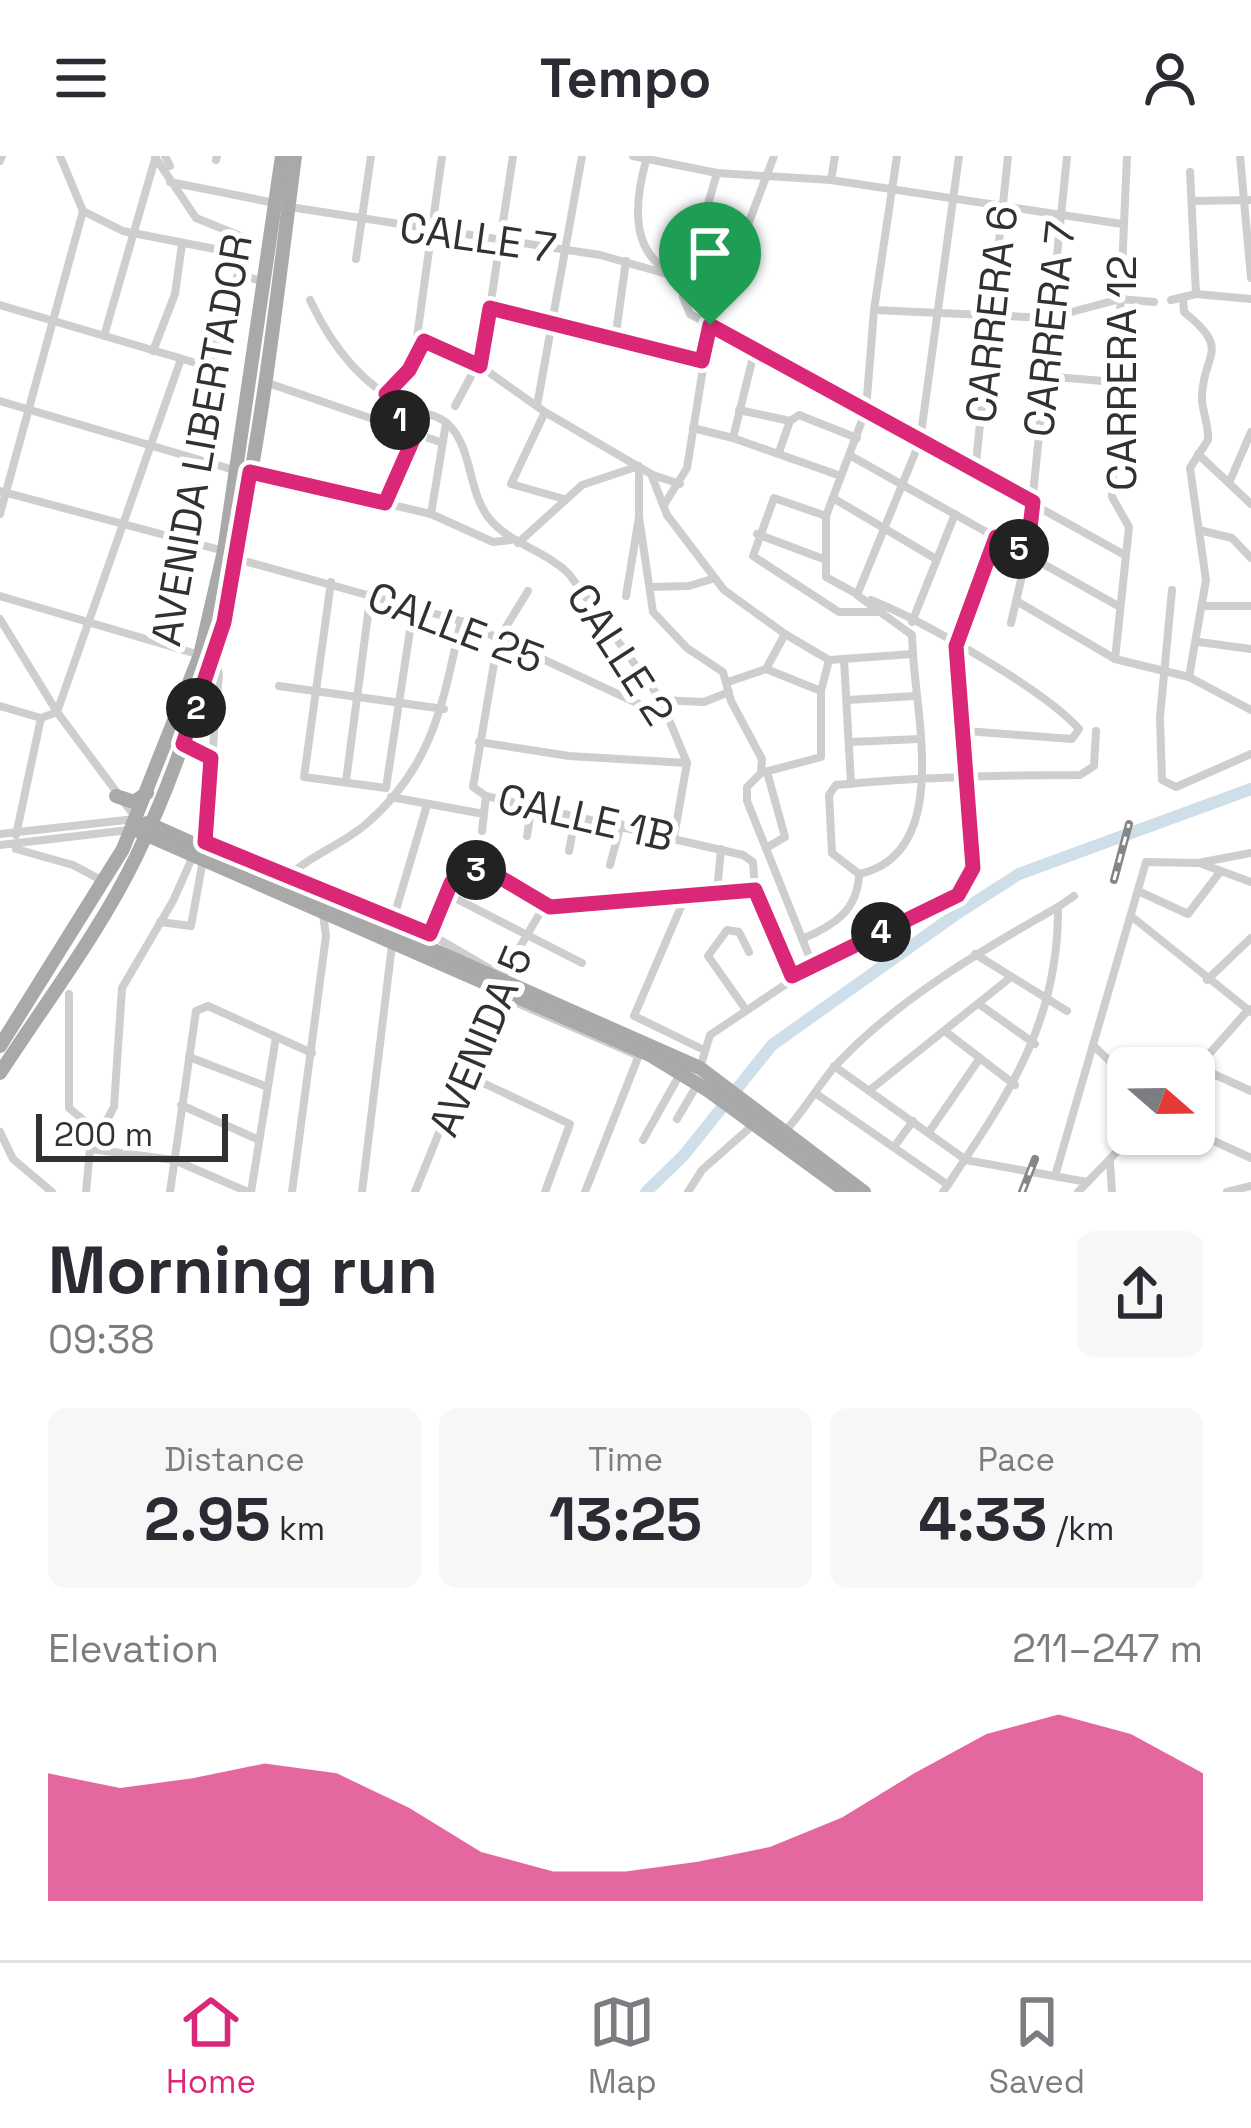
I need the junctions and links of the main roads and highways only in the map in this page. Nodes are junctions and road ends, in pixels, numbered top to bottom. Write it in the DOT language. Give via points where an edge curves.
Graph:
graph roads {
  1 [pos="282,156"];
  2 [pos="295,156"];
  3 [pos="282,205"];
  4 [pos="243,471"];
  5 [pos="207,656"];
  6 [pos="150,790"];
  7 [pos="116,796"];
  8 [pos="146,827"];
  9 [pos="499,987"];
  10 [pos="1,1043"];
  11 [pos="0,1073"];
  12 [pos="706,1080"];
  13 [pos="752,1116"];
  14 [pos="856,1191"];
  1 -- 3 [label="main road, AVENIDA LIBERTADOR"];
  2 -- 3 [label="main road, AVENIDA LIBERTADOR"];
  3 -- 4 [label="main road, AVENIDA LIBERTADOR" via="264,282"];
  3 -- 4 [label="main road, AVENIDA LIBERTADOR" via="264,382"];
  4 -- 5 [label="main road, AVENIDA LIBERTADOR"];
  5 -- 6 [label="main road, AVENIDA LIBERTADOR"];
  5 -- 8 [label="main road, AVENIDA LIBERTADOR" via="183,744"];
  6 -- 7 [label="main road" via="134,802"];
  6 -- 8 [label="main road, AVENIDA LIBERTADOR"];
  8 -- 9 [label="main road"];
  8 -- 9 [label="main road" via="198,858"];
  8 -- 10 [label="main road, AVENIDA LIBERTADOR"];
  8 -- 11 [label="main road, AVENIDA LIBERTADOR" via="109,907"];
  9 -- 12 [label="main road"];
  9 -- 12 [label="main road"];
  12 -- 13 [label="main road"];
  13 -- 14 [label="main road"];
  13 -- 14 [label="main road"];
}
